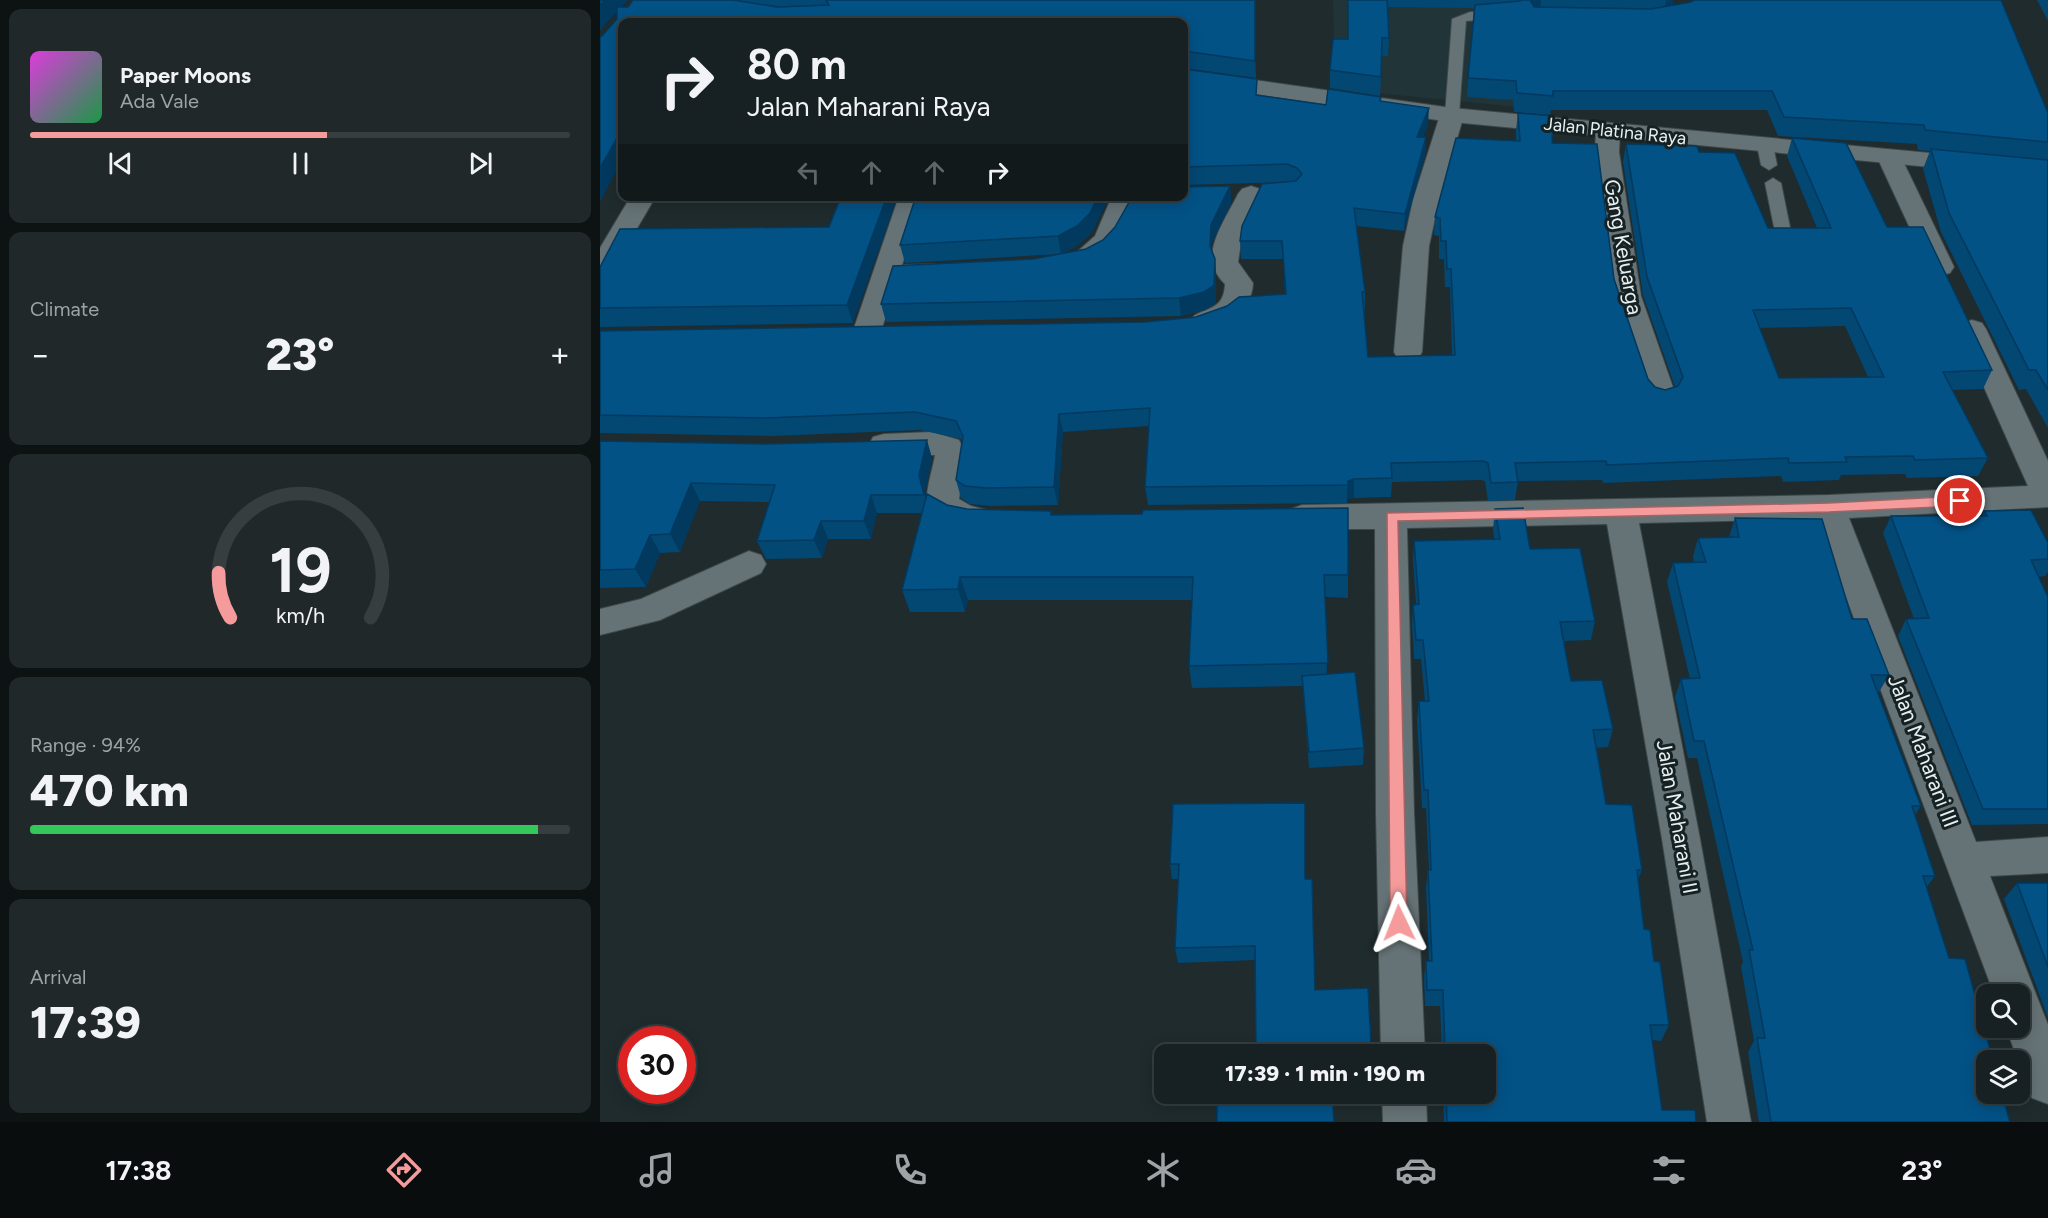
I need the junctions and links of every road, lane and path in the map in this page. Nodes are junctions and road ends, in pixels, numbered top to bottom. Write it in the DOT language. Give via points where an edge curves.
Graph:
graph roads {
  1 [pos="1511,15"];
  2 [pos="1188,77"];
  3 [pos="1452,114"];
  4 [pos="1608,130"];
  5 [pos="1889,157"];
  6 [pos="2048,171"];
  7 [pos="1773,183"];
  8 [pos="1278,192"];
  9 [pos="641,201"];
  10 [pos="910,201"];
  11 [pos="1123,201"];
  12 [pos="1783,232"];
  13 [pos="1054,266"];
  14 [pos="600,270"];
  15 [pos="964,270"];
  16 [pos="886,274"];
  17 [pos="1174,328"];
  18 [pos="867,331"];
  19 [pos="1408,352"];
  20 [pos="1661,396"];
  21 [pos="853,446"];
  22 [pos="2048,497"];
  23 [pos="1829,507"];
  24 [pos="1621,513"];
  25 [pos="1391,517"];
  26 [pos="1274,518"];
  27 [pos="1015,520"];
  28 [pos="749,564"];
  29 [pos="600,622"];
  30 [pos="2048,855"];
  31 [pos="1964,860"];
  32 [pos="2011,984"];
  33 [pos="2030,1032"];
  34 [pos="1403,1044"];
  35 [pos="2045,1068"];
  36 [pos="1404,1104"];
  37 [pos="1405,1122"];
  38 [pos="1729,1122"];
  1 -- 3 [label="lane" via="1459,19"];
  2 -- 3 [label="street, Jalan Platina Raya"];
  3 -- 4 [label="street, Jalan Platina Raya"];
  3 -- 19 [label="street" via="1416,246"];
  4 -- 5 [label="street, Jalan Platina Raya" via="1767,155"];
  4 -- 20 [label="street, Gang Keluarga" via="1607,152 1627,296"];
  5 -- 6 [label="street, Jalan Platina Raya"];
  5 -- 22 [label="street" via="2001,389"];
  7 -- 12 [label="lane"];
  8 -- 17 [label="street" via="1239,194 1224,260 1226,269 1239,283 1235,302 1215,319"];
  9 -- 14 [label="street"];
  10 -- 16 [label="street"];
  11 -- 13 [label="street" via="1114,228 1097,250 1075,262"];
  15 -- 16 [label="street"];
  16 -- 18 [label="street"];
  21 -- 27 [label="street" via="932,443 948,448 951,454 943,502 950,511 961,517"];
  22 -- 23 [label="street"];
  23 -- 24 [label="street"];
  23 -- 31 [label="street, Jalan Maharani III"];
  24 -- 25 [label="street"];
  24 -- 38 [label="street, Jalan Maharani II"];
  25 -- 26 [label="street"];
  25 -- 34 [label="street"];
  28 -- 29 [label="street" via="648,611"];
  30 -- 31 [label="street"];
  31 -- 32 [label="street, Jalan Maharani III"];
  33 -- 35 [label="street"];
  36 -- 37 [label="street"];
}
